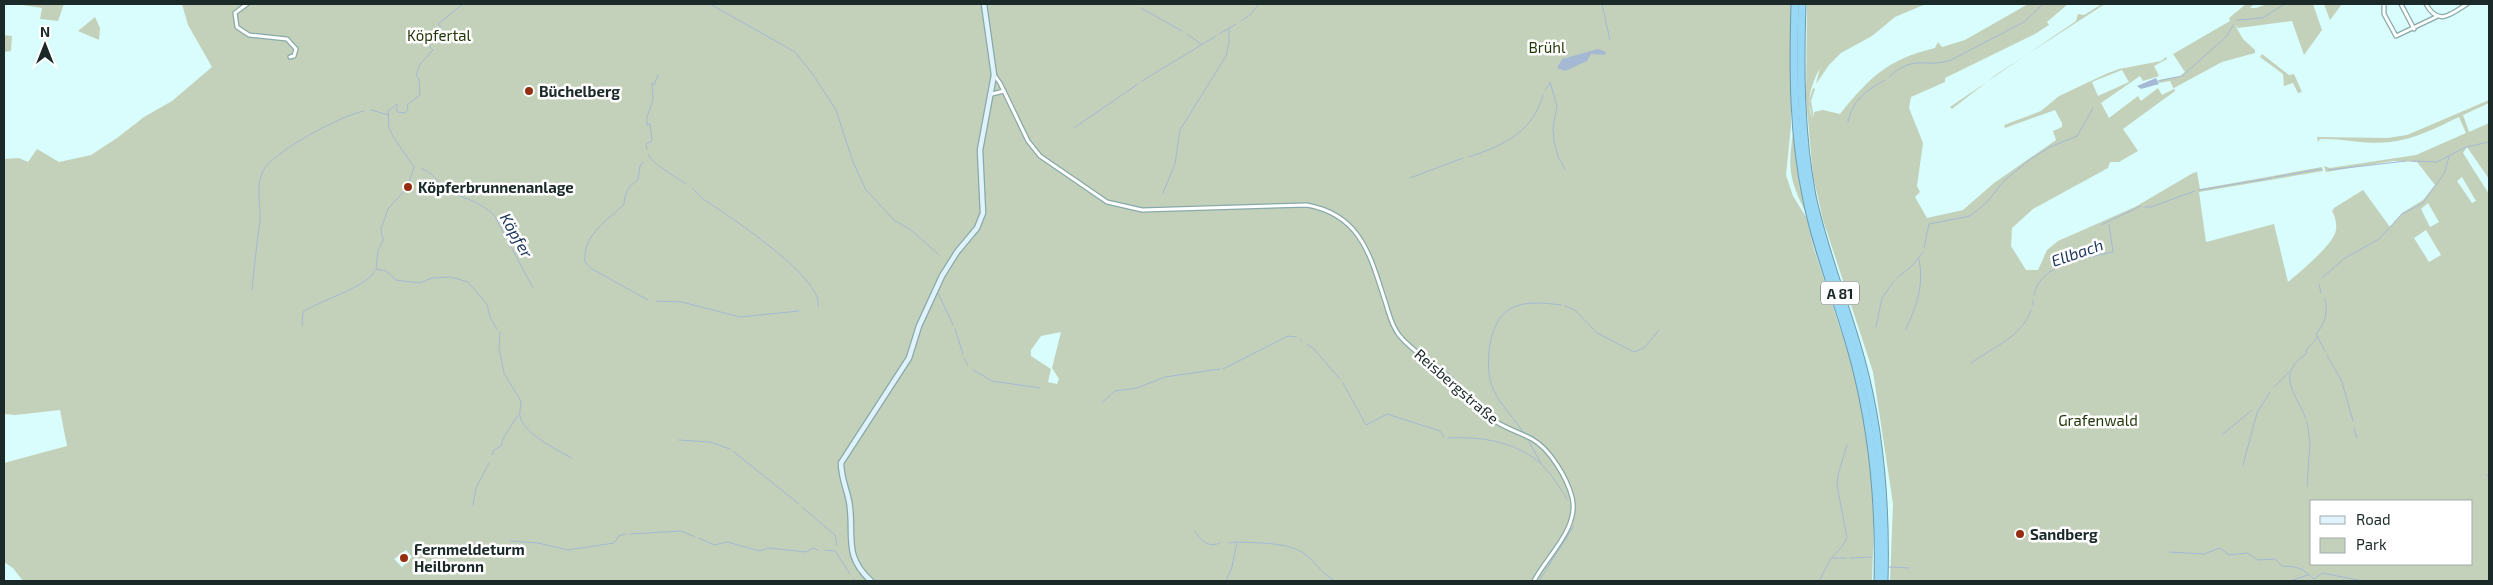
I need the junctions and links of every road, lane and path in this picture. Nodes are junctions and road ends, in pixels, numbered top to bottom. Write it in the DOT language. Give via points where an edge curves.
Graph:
graph roads {
  1 [pos="247,4"];
  2 [pos="984,4"];
  3 [pos="1795,4"];
  4 [pos="1802,4"];
  5 [pos="2384,4"];
  6 [pos="2401,4"];
  7 [pos="2426,4"];
  8 [pos="2467,4"];
  9 [pos="2436,17"];
  10 [pos="2414,29"];
  11 [pos="290,57"];
  12 [pos="994,75"];
  13 [pos="1004,90"];
  14 [pos="992,94"];
  15 [pos="1796,117"];
  16 [pos="1792,132"];
  17 [pos="1804,211"];
  18 [pos="1812,225"];
  19 [pos="871,581"];
  20 [pos="1534,581"];
  21 [pos="1878,581"];
  22 [pos="1884,581"];
  1 -- 11 [label="street" via="235,13 238,28 249,35 287,39 296,49 294,56"];
  2 -- 12 [label="street"];
  3 -- 15 [label="highway, A 81"];
  4 -- 22 [label="highway, A 81" via="1801,99 1808,169 1821,233 1859,352 1875,422 1884,492"];
  5 -- 10 [label="street" via="2384,14 2396,36"];
  6 -- 10 [label="street"];
  7 -- 9 [label="street"];
  8 -- 9 [label="street"];
  9 -- 10 [label="street"];
  12 -- 13 [label="street"];
  12 -- 14 [label="street"];
  13 -- 14 [label="street"];
  13 -- 20 [label="street, Reisbergstraße" via="1028,141 1040,156 1107,202 1142,210 1307,205 1351,224 1366,246 1390,320 1398,334 1444,372 1490,418 1542,447 1564,480 1573,499 1572,516"];
  14 -- 19 [label="street" via="982,131 983,213 977,228 942,276 919,326 909,358 841,462 852,524 851,552 855,563"];
  15 -- 16 [label="highway"];
  15 -- 18 [label="highway, A 81" via="1801,170"];
  17 -- 18 [label="highway"];
  18 -- 21 [label="highway, A 81" via="1848,338 1867,416 1877,484"];
}
